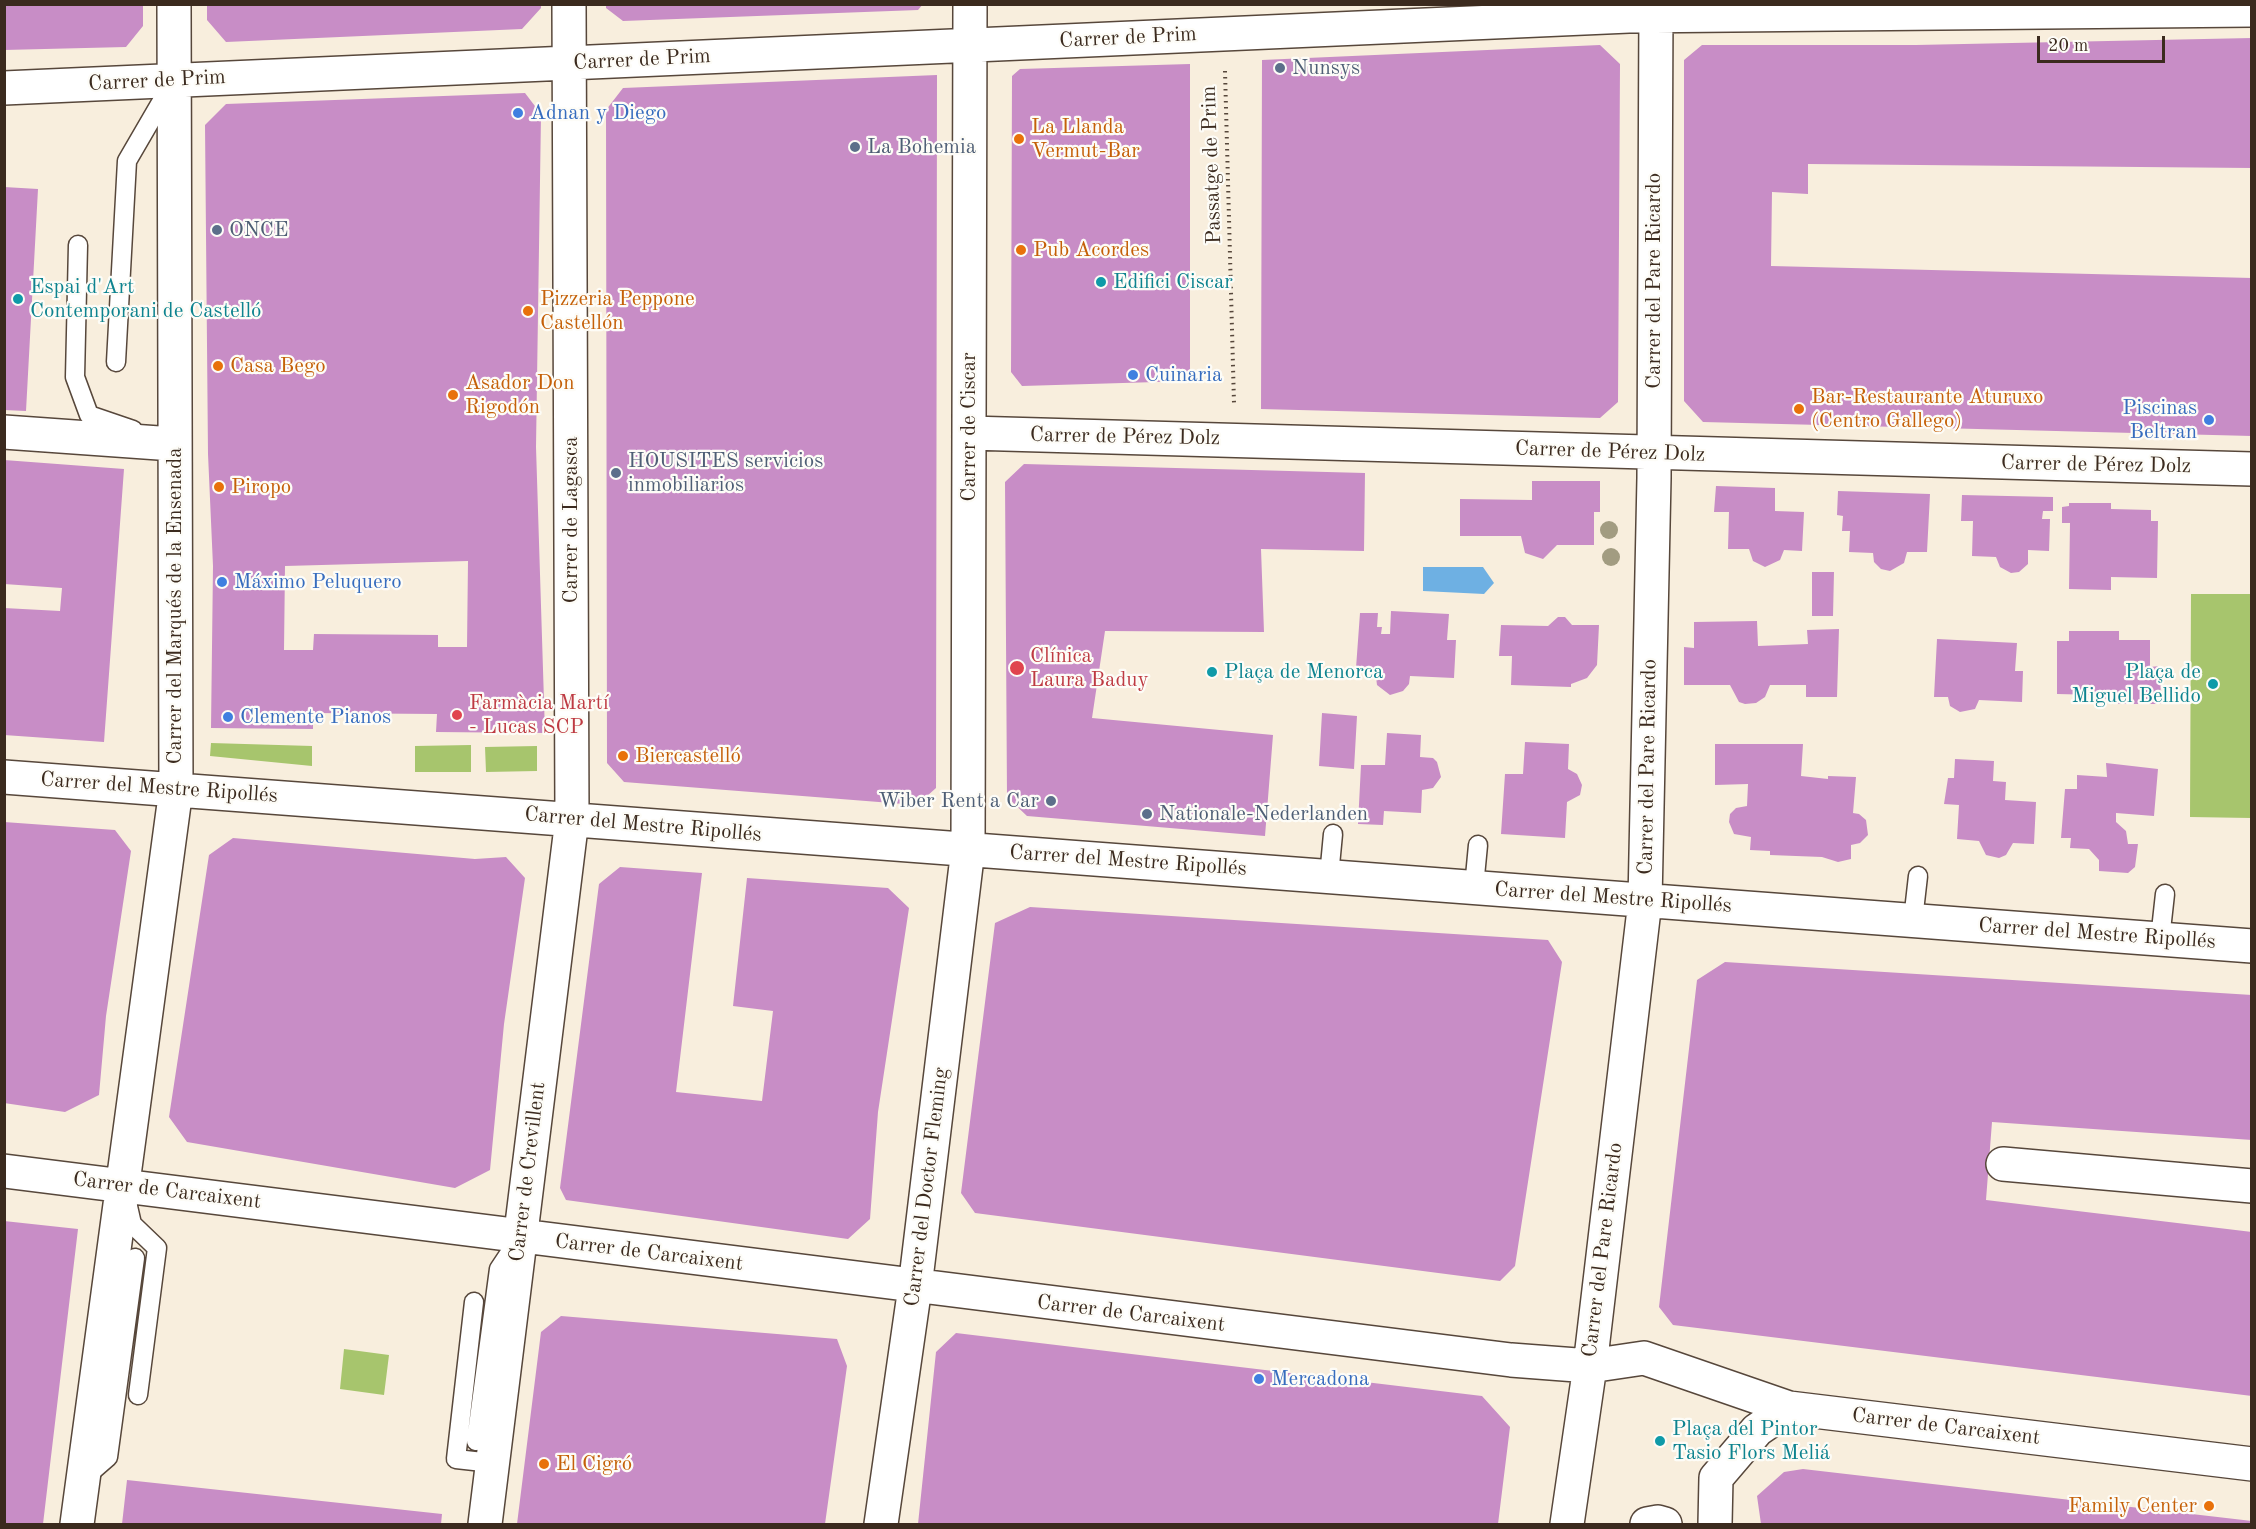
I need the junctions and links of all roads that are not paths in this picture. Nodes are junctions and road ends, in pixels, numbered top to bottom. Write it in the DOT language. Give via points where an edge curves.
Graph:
graph roads {
  1 [pos="174,4"];
  2 [pos="569,4"];
  3 [pos="970,4"];
  4 [pos="1655,10"];
  5 [pos="2252,10"];
  6 [pos="970,45"];
  7 [pos="569,63"];
  8 [pos="174,80"];
  9 [pos="4,88"];
  10 [pos="78,245"];
  11 [pos="116,362"];
  12 [pos="4,432"];
  13 [pos="969,433"];
  14 [pos="173,444"];
  15 [pos="1653,454"];
  16 [pos="2252,469"];
  17 [pos="4,777"];
  18 [pos="176,789"];
  19 [pos="572,819"];
  20 [pos="1333,834"];
  21 [pos="1478,845"];
  22 [pos="968,849"];
  23 [pos="1329,876"];
  24 [pos="1918,876"];
  25 [pos="1474,887"];
  26 [pos="2165,894"];
  27 [pos="1645,901"];
  28 [pos="1913,920"];
  29 [pos="2160,939"];
  30 [pos="2252,946"];
  31 [pos="2003,1164"];
  32 [pos="4,1171"];
  33 [pos="123,1186"];
  34 [pos="2252,1186"];
  35 [pos="520,1236"];
  36 [pos="135,1258"];
  37 [pos="915,1287"];
  38 [pos="474,1302"];
  39 [pos="1590,1366"];
  40 [pos="138,1395"];
  41 [pos="1789,1408"];
  42 [pos="484,1452"];
  43 [pos="2252,1464"];
  44 [pos="83,1479"];
  45 [pos="77,1524"];
  46 [pos="485,1524"];
  47 [pos="880,1524"];
  48 [pos="1567,1524"];
  49 [pos="1647,1524"];
  50 [pos="1665,1524"];
  51 [pos="1715,1524"];
  1 -- 8 [label="street, Carrer del Marqués de la Ensenada"];
  2 -- 7 [label="street, Carrer de Lagasca"];
  3 -- 6 [label="street, Carrer de Ciscar"];
  4 -- 5 [label="street, Carrer de Prim"];
  4 -- 6 [label="street, Carrer de Prim"];
  4 -- 15 [label="street, Carrer del Pare Ricardo"];
  6 -- 7 [label="street, Carrer de Prim"];
  6 -- 13 [label="street, Carrer de Ciscar"];
  7 -- 8 [label="street, Carrer de Prim"];
  7 -- 19 [label="street, Carrer de Lagasca"];
  8 -- 9 [label="street, Carrer de Prim"];
  8 -- 11 [label="lane" via="127,161"];
  8 -- 14 [label="street, Carrer del Marqués de la Ensenada"];
  10 -- 14 [label="lane" via="75,377 89,415"];
  12 -- 14 [label="street"];
  13 -- 15 [label="street, Carrer de Pérez Dolz"];
  13 -- 22 [label="street, Carrer de Ciscar"];
  14 -- 18 [label="street, Carrer del Marqués de la Ensenada"];
  15 -- 16 [label="street, Carrer de Pérez Dolz"];
  15 -- 27 [label="street, Carrer del Pare Ricardo"];
  17 -- 18 [label="street, Carrer del Mestre Ripollés"];
  18 -- 19 [label="street, Carrer del Mestre Ripollés"];
  18 -- 33 [label="street, Carrer del Marqués de la Ensenada"];
  19 -- 22 [label="street, Carrer del Mestre Ripollés"];
  19 -- 35 [label="street, Carrer de Crevillent"];
  20 -- 23 [label="lane"];
  21 -- 25 [label="lane"];
  22 -- 23 [label="street, Carrer del Mestre Ripollés"];
  22 -- 37 [label="street, Carrer del Doctor Fleming"];
  23 -- 25 [label="street, Carrer del Mestre Ripollés"];
  24 -- 28 [label="lane"];
  25 -- 27 [label="street, Carrer del Mestre Ripollés"];
  26 -- 29 [label="lane"];
  27 -- 28 [label="street, Carrer del Mestre Ripollés"];
  27 -- 39 [label="street, Carrer del Pare Ricardo"];
  28 -- 29 [label="street, Carrer del Mestre Ripollés"];
  29 -- 30 [label="street, Carrer del Mestre Ripollés"];
  31 -- 34 [label="street"];
  32 -- 33 [label="street, Carrer de Carcaixent"];
  33 -- 35 [label="street, Carrer de Carcaixent"];
  33 -- 40 [label="lane" via="132,1224 157,1248"];
  33 -- 44 [label="street, Carrer del Marqués de la Ensenada"];
  35 -- 37 [label="street, Carrer de Carcaixent"];
  35 -- 42 [label="street, Carrer de Crevillent"];
  36 -- 44 [label="lane" via="108,1456"];
  37 -- 39 [label="street, Carrer de Carcaixent" via="1500,1359"];
  37 -- 47 [label="street, Carrer del Doctor Fleming"];
  38 -- 42 [label="lane" via="456,1459"];
  39 -- 41 [label="street, Carrer de Carcaixent" via="1644,1358"];
  39 -- 48 [label="street, Carrer del Pare Ricardo"];
  41 -- 43 [label="street, Carrer de Carcaixent"];
  41 -- 51 [label="street" via="1757,1430 1716,1478"];
  42 -- 46 [label="street, Carrer de Crevillent"];
  44 -- 45 [label="street, Carrer del Marqués de la Ensenada"];
  49 -- 50 [label="street"];
}
